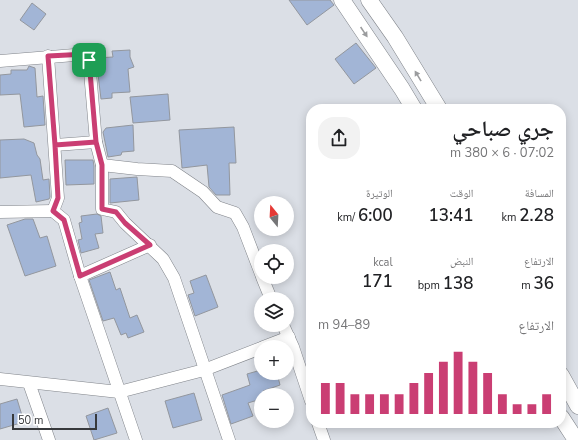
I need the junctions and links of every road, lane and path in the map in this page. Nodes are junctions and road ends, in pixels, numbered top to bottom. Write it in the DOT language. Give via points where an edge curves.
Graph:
graph roads {
  1 [pos="342,0"];
  2 [pos="369,0"];
  3 [pos="48,56"];
  4 [pos="0,61"];
  5 [pos="411,104"];
  6 [pos="436,104"];
  7 [pos="96,142"];
  8 [pos="55,145"];
  9 [pos="102,165"];
  10 [pos="53,211"];
  11 [pos="0,212"];
  12 [pos="150,245"];
  13 [pos="254,256"];
  14 [pos="80,276"];
  15 [pos="286,332"];
  16 [pos="289,337"];
  17 [pos="281,340"];
  18 [pos="254,350"];
  19 [pos="204,370"];
  20 [pos="0,379"];
  21 [pos="29,383"];
  22 [pos="566,384"];
  23 [pos="306,386"];
  24 [pos="119,392"];
  25 [pos="578,406"];
  26 [pos="566,425"];
  27 [pos="320,428"];
  28 [pos="48,440"];
  29 [pos="136,440"];
  30 [pos="229,440"];
  31 [pos="324,440"];
  32 [pos="576,440"];
  1 -- 5 [label="main road, one-way"];
  6 -- 2 [label="main road, one-way"];
  3 -- 4 [label="street"];
  3 -- 7 [label="street" via="87,54"];
  3 -- 8 [label="street"];
  7 -- 8 [label="street"];
  7 -- 9 [label="street"];
  8 -- 10 [label="street" via="58,198"];
  9 -- 12 [label="street" via="102,209 116,212"];
  9 -- 13 [label="street" via="172,171 203,192 217,207 235,213"];
  10 -- 11 [label="street"];
  10 -- 14 [label="street" via="64,220"];
  12 -- 14 [label="street"];
  12 -- 19 [label="street" via="163,259 174,278"];
  14 -- 24 [label="street"];
  15 -- 16 [label="street"];
  16 -- 17 [label="street"];
  16 -- 23 [label="street"];
  18 -- 19 [label="street"];
  19 -- 24 [label="street"];
  19 -- 30 [label="street"];
  20 -- 21 [label="street"];
  21 -- 24 [label="street"];
  21 -- 28 [label="street"];
  22 -- 25 [label="main road"];
  24 -- 29 [label="street"];
  26 -- 32 [label="main road"];
  27 -- 31 [label="street"];
}
